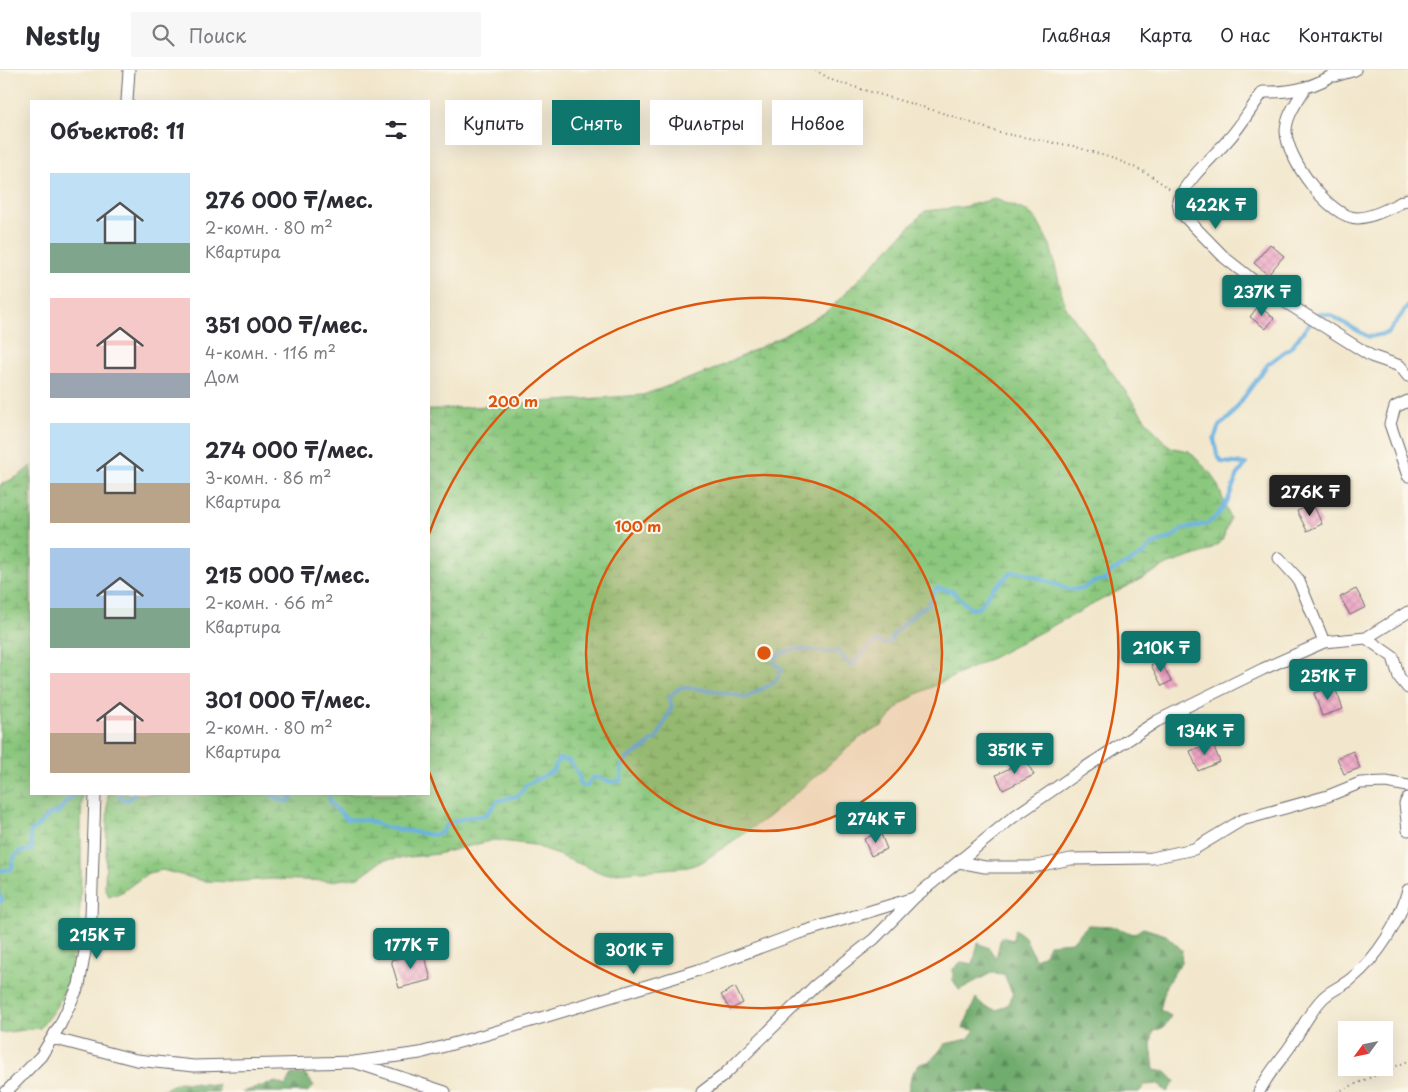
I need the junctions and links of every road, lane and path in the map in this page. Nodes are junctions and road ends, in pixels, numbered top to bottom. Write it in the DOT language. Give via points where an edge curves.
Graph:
graph roads {
  1 [pos="129,70"];
  2 [pos="815,70"];
  3 [pos="1341,70"];
  4 [pos="1355,70"];
  5 [pos="1330,77"];
  6 [pos="1304,90"];
  7 [pos="127,100"];
  8 [pos="1180,196"];
  9 [pos="1408,199"];
  10 [pos="1408,376"];
  11 [pos="1408,401"];
  12 [pos="1408,476"];
  13 [pos="1279,558"];
  14 [pos="1408,612"];
  15 [pos="1366,638"];
  16 [pos="1324,642"];
  17 [pos="1408,688"];
  18 [pos="1408,786"];
  19 [pos="95,795"];
  20 [pos="1408,798"];
  21 [pos="1408,830"];
  22 [pos="959,862"];
  23 [pos="1408,890"];
  24 [pos="915,897"];
  25 [pos="52,1038"];
  26 [pos="1408,1061"];
  27 [pos="354,1062"];
  28 [pos="6,1092"];
  29 [pos="445,1092"];
  30 [pos="702,1092"];
  31 [pos="1259,1092"];
  32 [pos="1337,1092"];
  1 -- 7 [label="street"];
  2 -- 8 [label="path" via="834,82 1000,133 1073,146 1118,160 1147,173"];
  3 -- 5 [label="street"];
  4 -- 5 [label="street"];
  5 -- 6 [label="street"];
  6 -- 8 [label="street" via="1263,92 1229,140 1195,174"];
  6 -- 9 [label="street" via="1290,114 1286,132 1303,174 1322,196 1338,212 1357,218"];
  8 -- 10 [label="street" via="1180,212 1225,258 1263,288 1371,356 1400,366"];
  11 -- 12 [label="street" via="1395,407 1390,424"];
  13 -- 16 [label="street" via="1298,579"];
  14 -- 15 [label="street"];
  15 -- 16 [label="street"];
  15 -- 17 [label="street" via="1393,656 1399,677"];
  16 -- 22 [label="street" via="1157,721 1012,818"];
  18 -- 22 [label="street" via="1386,782 1360,783 1242,820 1194,849 1152,858 1071,859 1032,867 985,867"];
  19 -- 25 [label="street" via="90,917 80,985"];
  20 -- 21 [label="street" via="1405,804"];
  22 -- 24 [label="street"];
  23 -- 31 [label="street" via="1403,910 1369,961 1309,1013"];
  24 -- 27 [label="street" via="799,933 699,970 488,1034 420,1053"];
  24 -- 30 [label="street" via="874,939 816,985 723,1076"];
  25 -- 27 [label="street" via="136,1060 194,1066"];
  25 -- 28 [label="street" via="41,1056"];
  26 -- 32 [label="path"];
  27 -- 29 [label="street"];
}
